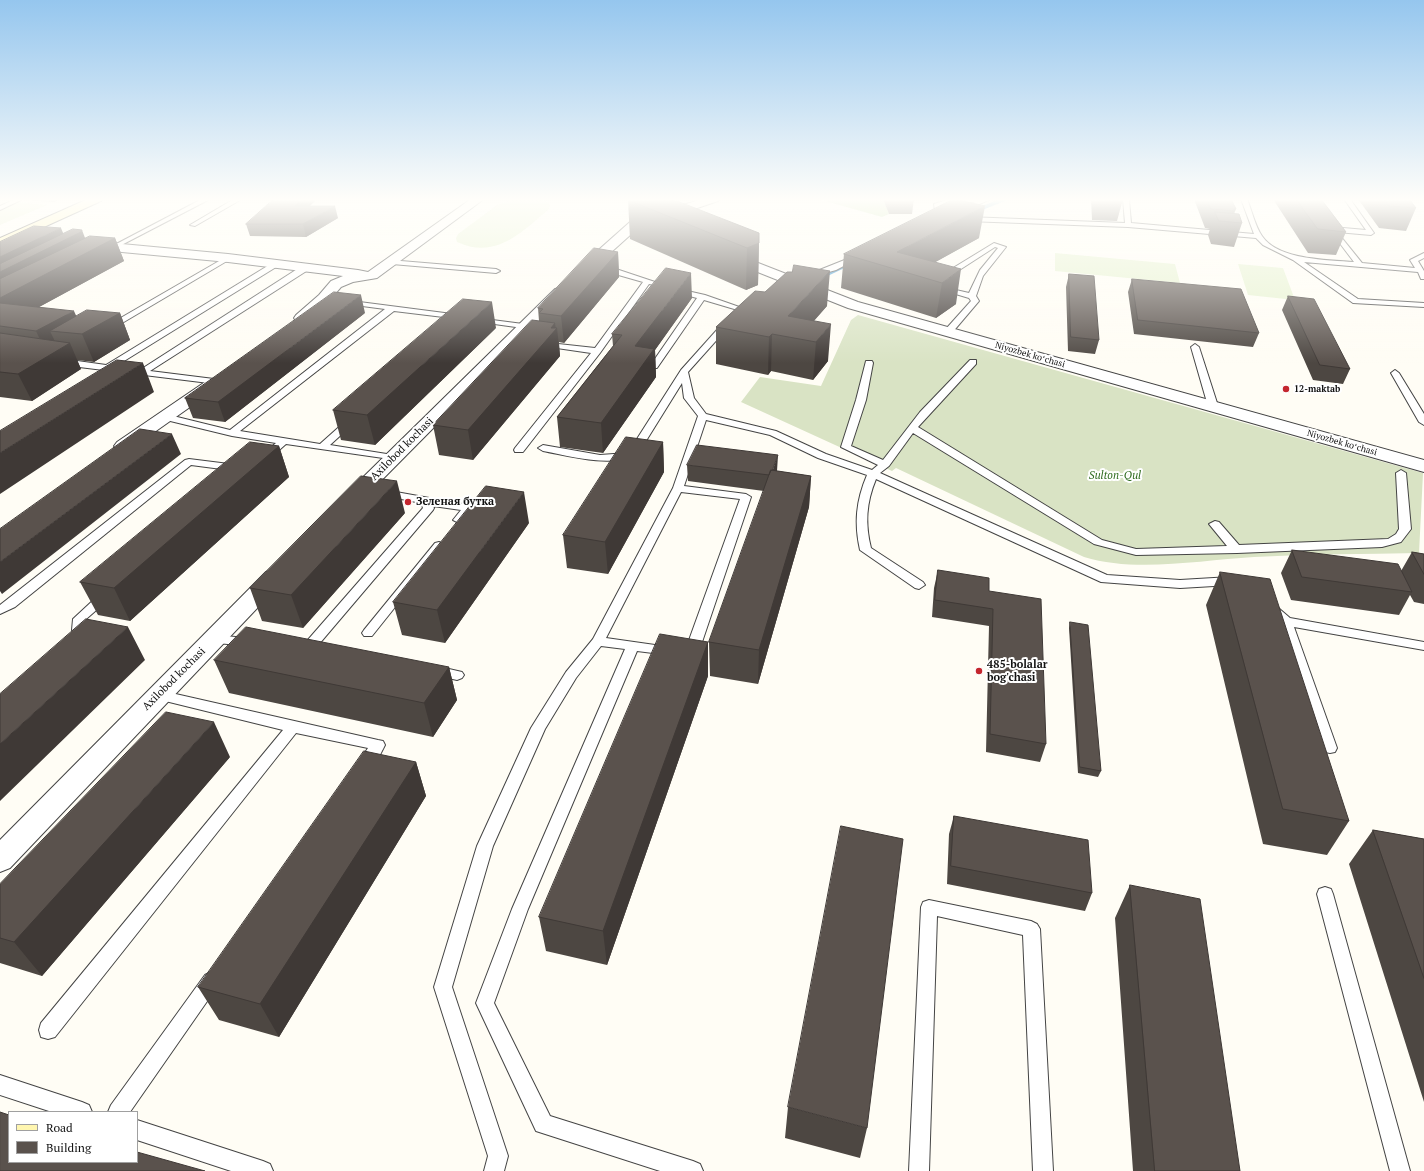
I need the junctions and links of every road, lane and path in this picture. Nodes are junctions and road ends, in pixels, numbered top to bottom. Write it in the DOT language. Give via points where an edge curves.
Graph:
graph roads {
  1 [pos="183,254"];
  2 [pos="403,254"];
  3 [pos="601,254"];
  4 [pos="723,254"];
  5 [pos="864,254"];
  6 [pos="981,254"];
  7 [pos="997,254"];
  8 [pos="1284,254"];
  9 [pos="1351,254"];
  10 [pos="1424,255"];
  11 [pos="228,258"];
  12 [pos="1295,259"];
  13 [pos="392,262"];
  14 [pos="277,264"];
  15 [pos="590,264"];
  16 [pos="1359,264"];
  17 [pos="305,268"];
  18 [pos="1418,270"];
  19 [pos="496,271"];
  20 [pos="372,275"];
  21 [pos="1424,277"];
  22 [pos="647,281"];
  23 [pos="789,286"];
  24 [pos="972,296"];
  25 [pos="702,297"];
  26 [pos="332,300"];
  27 [pos="1424,306"];
  28 [pos="392,308"];
  29 [pos="475,320"];
  30 [pos="290,327"];
  31 [pos="456,329"];
  32 [pos="948,332"];
  33 [pos="98,333"];
  34 [pos="522,338"];
  35 [pos="1195,347"];
  36 [pos="597,351"];
  37 [pos="57,356"];
  38 [pos="973,362"];
  39 [pos="869,363"];
  40 [pos="654,366"];
  41 [pos="107,368"];
  42 [pos="132,371"];
  43 [pos="142,372"];
  44 [pos="684,372"];
  45 [pos="1395,372"];
  46 [pos="94,377"];
  47 [pos="220,378"];
  48 [pos="119,379"];
  49 [pos="1213,406"];
  50 [pos="357,416"];
  51 [pos="703,416"];
  52 [pos="165,417"];
  53 [pos="1424,422"];
  54 [pos="912,428"];
  55 [pos="232,433"];
  56 [pos="284,441"];
  57 [pos="322,447"];
  58 [pos="543,448"];
  59 [pos="519,450"];
  60 [pos="108,456"];
  61 [pos="393,458"];
  62 [pos="885,464"];
  63 [pos="255,465"];
  64 [pos="1424,466"];
  65 [pos="873,474"];
  66 [pos="1401,474"];
  67 [pos="239,479"];
  68 [pos="363,488"];
  69 [pos="678,488"];
  70 [pos="425,501"];
  71 [pos="341,510"];
  72 [pos="1215,524"];
  73 [pos="1237,550"];
  74 [pos="285,566"];
  75 [pos="1241,583"];
  76 [pos="919,585"];
  77 [pos="115,588"];
  78 [pos="1263,598"];
  79 [pos="0,610"];
  80 [pos="1286,621"];
  81 [pos="368,633"];
  82 [pos="213,639"];
  83 [pos="598,641"];
  84 [pos="257,643"];
  85 [pos="287,645"];
  86 [pos="633,646"];
  87 [pos="1424,646"];
  88 [pos="309,647"];
  89 [pos="324,650"];
  90 [pos="86,653"];
  91 [pos="426,669"];
  92 [pos="457,675"];
  93 [pos="158,695"];
  94 [pos="293,727"];
  95 [pos="1330,748"];
  96 [pos="355,777"];
  97 [pos="0,859"];
  98 [pos="1325,894"];
  99 [pos="218,970"];
  100 [pos="48,1030"];
  101 [pos="0,1085"];
  102 [pos="79,1111"];
  103 [pos="119,1111"];
  104 [pos="138,1130"];
  105 [pos="263,1171"];
  106 [pos="494,1171"];
  107 [pos="693,1171"];
  108 [pos="918,1171"];
  109 [pos="1043,1171"];
  110 [pos="1400,1171"];
  1 -- 11 [label="street"];
  2 -- 13 [label="street"];
  3 -- 15 [label="street, Axilobod kochasi"];
  4 -- 23 [label="street, Niyozbek koʻchasi"];
  5 -- 23 [label="lane"];
  6 -- 24 [label="lane" via="936,284"];
  7 -- 24 [label="lane" via="983,268"];
  8 -- 12 [label="lane"];
  9 -- 16 [label="lane"];
  10 -- 18 [label="lane" via="1414,260"];
  11 -- 14 [label="street"];
  11 -- 33 [label="lane"];
  12 -- 16 [label="lane"];
  12 -- 27 [label="lane" via="1356,301"];
  13 -- 19 [label="lane"];
  13 -- 20 [label="street"];
  14 -- 17 [label="street"];
  14 -- 41 [label="lane"];
  15 -- 22 [label="lane"];
  15 -- 34 [label="street, Axilobod kochasi"];
  16 -- 18 [label="lane"];
  17 -- 20 [label="street"];
  17 -- 43 [label="lane"];
  18 -- 21 [label="lane"];
  20 -- 26 [label="street" via="336,284"];
  22 -- 25 [label="lane"];
  22 -- 36 [label="lane"];
  23 -- 32 [label="street, Niyozbek koʻchasi"];
  24 -- 32 [label="lane" via="976,301"];
  25 -- 40 [label="lane"];
  25 -- 44 [label="lane" via="739,312"];
  26 -- 28 [label="lane"];
  26 -- 30 [label="street"];
  28 -- 31 [label="lane" via="468,319"];
  28 -- 55 [label="lane"];
  29 -- 34 [label="lane"];
  32 -- 49 [label="street, Niyozbek koʻchasi"];
  34 -- 36 [label="lane"];
  34 -- 61 [label="street, Axilobod kochasi"];
  35 -- 49 [label="lane"];
  36 -- 59 [label="lane"];
  37 -- 41 [label="lane"];
  38 -- 54 [label="lane"];
  39 -- 62 [label="lane" via="861,400 846,446"];
  41 -- 42 [label="lane"];
  41 -- 46 [label="lane"];
  42 -- 43 [label="lane"];
  42 -- 48 [label="lane"];
  43 -- 47 [label="lane"];
  44 -- 51 [label="lane" via="688,398"];
  44 -- 58 [label="lane" via="632,454 624,458 602,458"];
  45 -- 53 [label="lane"];
  47 -- 52 [label="street"];
  49 -- 64 [label="street, Niyozbek koʻchasi"];
  50 -- 57 [label="lane"];
  51 -- 65 [label="lane" via="773,433 822,456"];
  51 -- 69 [label="lane"];
  52 -- 55 [label="lane"];
  52 -- 60 [label="street"];
  54 -- 62 [label="lane"];
  54 -- 73 [label="lane" via="1098,542 1111,547 1149,553"];
  55 -- 56 [label="lane"];
  56 -- 57 [label="lane"];
  56 -- 63 [label="lane"];
  57 -- 61 [label="lane"];
  61 -- 68 [label="street, Axilobod kochasi"];
  62 -- 65 [label="lane"];
  65 -- 75 [label="lane" via="1105,579 1180,584 1234,581"];
  65 -- 76 [label="lane" via="864,493 860,527 866,550"];
  66 -- 73 [label="lane" via="1405,530 1397,541"];
  67 -- 79 [label="lane" via="250,470 189,462 11,604"];
  68 -- 70 [label="lane"];
  68 -- 71 [label="street, Axilobod kochasi"];
  69 -- 83 [label="lane"];
  69 -- 86 [label="lane" via="746,497 691,654"];
  70 -- 81 [label="lane" via="468,508"];
  70 -- 88 [label="lane" via="429,508"];
  72 -- 73 [label="lane"];
  74 -- 82 [label="street, Axilobod kochasi"];
  77 -- 90 [label="lane" via="79,619 78,630 88,648"];
  78 -- 80 [label="lane"];
  80 -- 87 [label="lane"];
  80 -- 95 [label="lane"];
  82 -- 84 [label="lane"];
  82 -- 93 [label="street, Axilobod kochasi"];
  83 -- 86 [label="lane"];
  83 -- 106 [label="lane" via="571,675 538,728 485,846 443,987 498,1156"];
  85 -- 88 [label="lane"];
  86 -- 107 [label="lane" via="520,909 484,1003 543,1124"];
  88 -- 89 [label="lane"];
  91 -- 92 [label="lane"];
  93 -- 94 [label="lane"];
  93 -- 97 [label="street, Axilobod kochasi"];
  94 -- 96 [label="lane" via="378,745"];
  94 -- 100 [label="lane"];
  98 -- 110 [label="lane"];
  99 -- 103 [label="lane"];
  101 -- 102 [label="lane"];
  104 -- 105 [label="lane"];
  108 -- 109 [label="lane" via="929,907 1031,929"];
}
